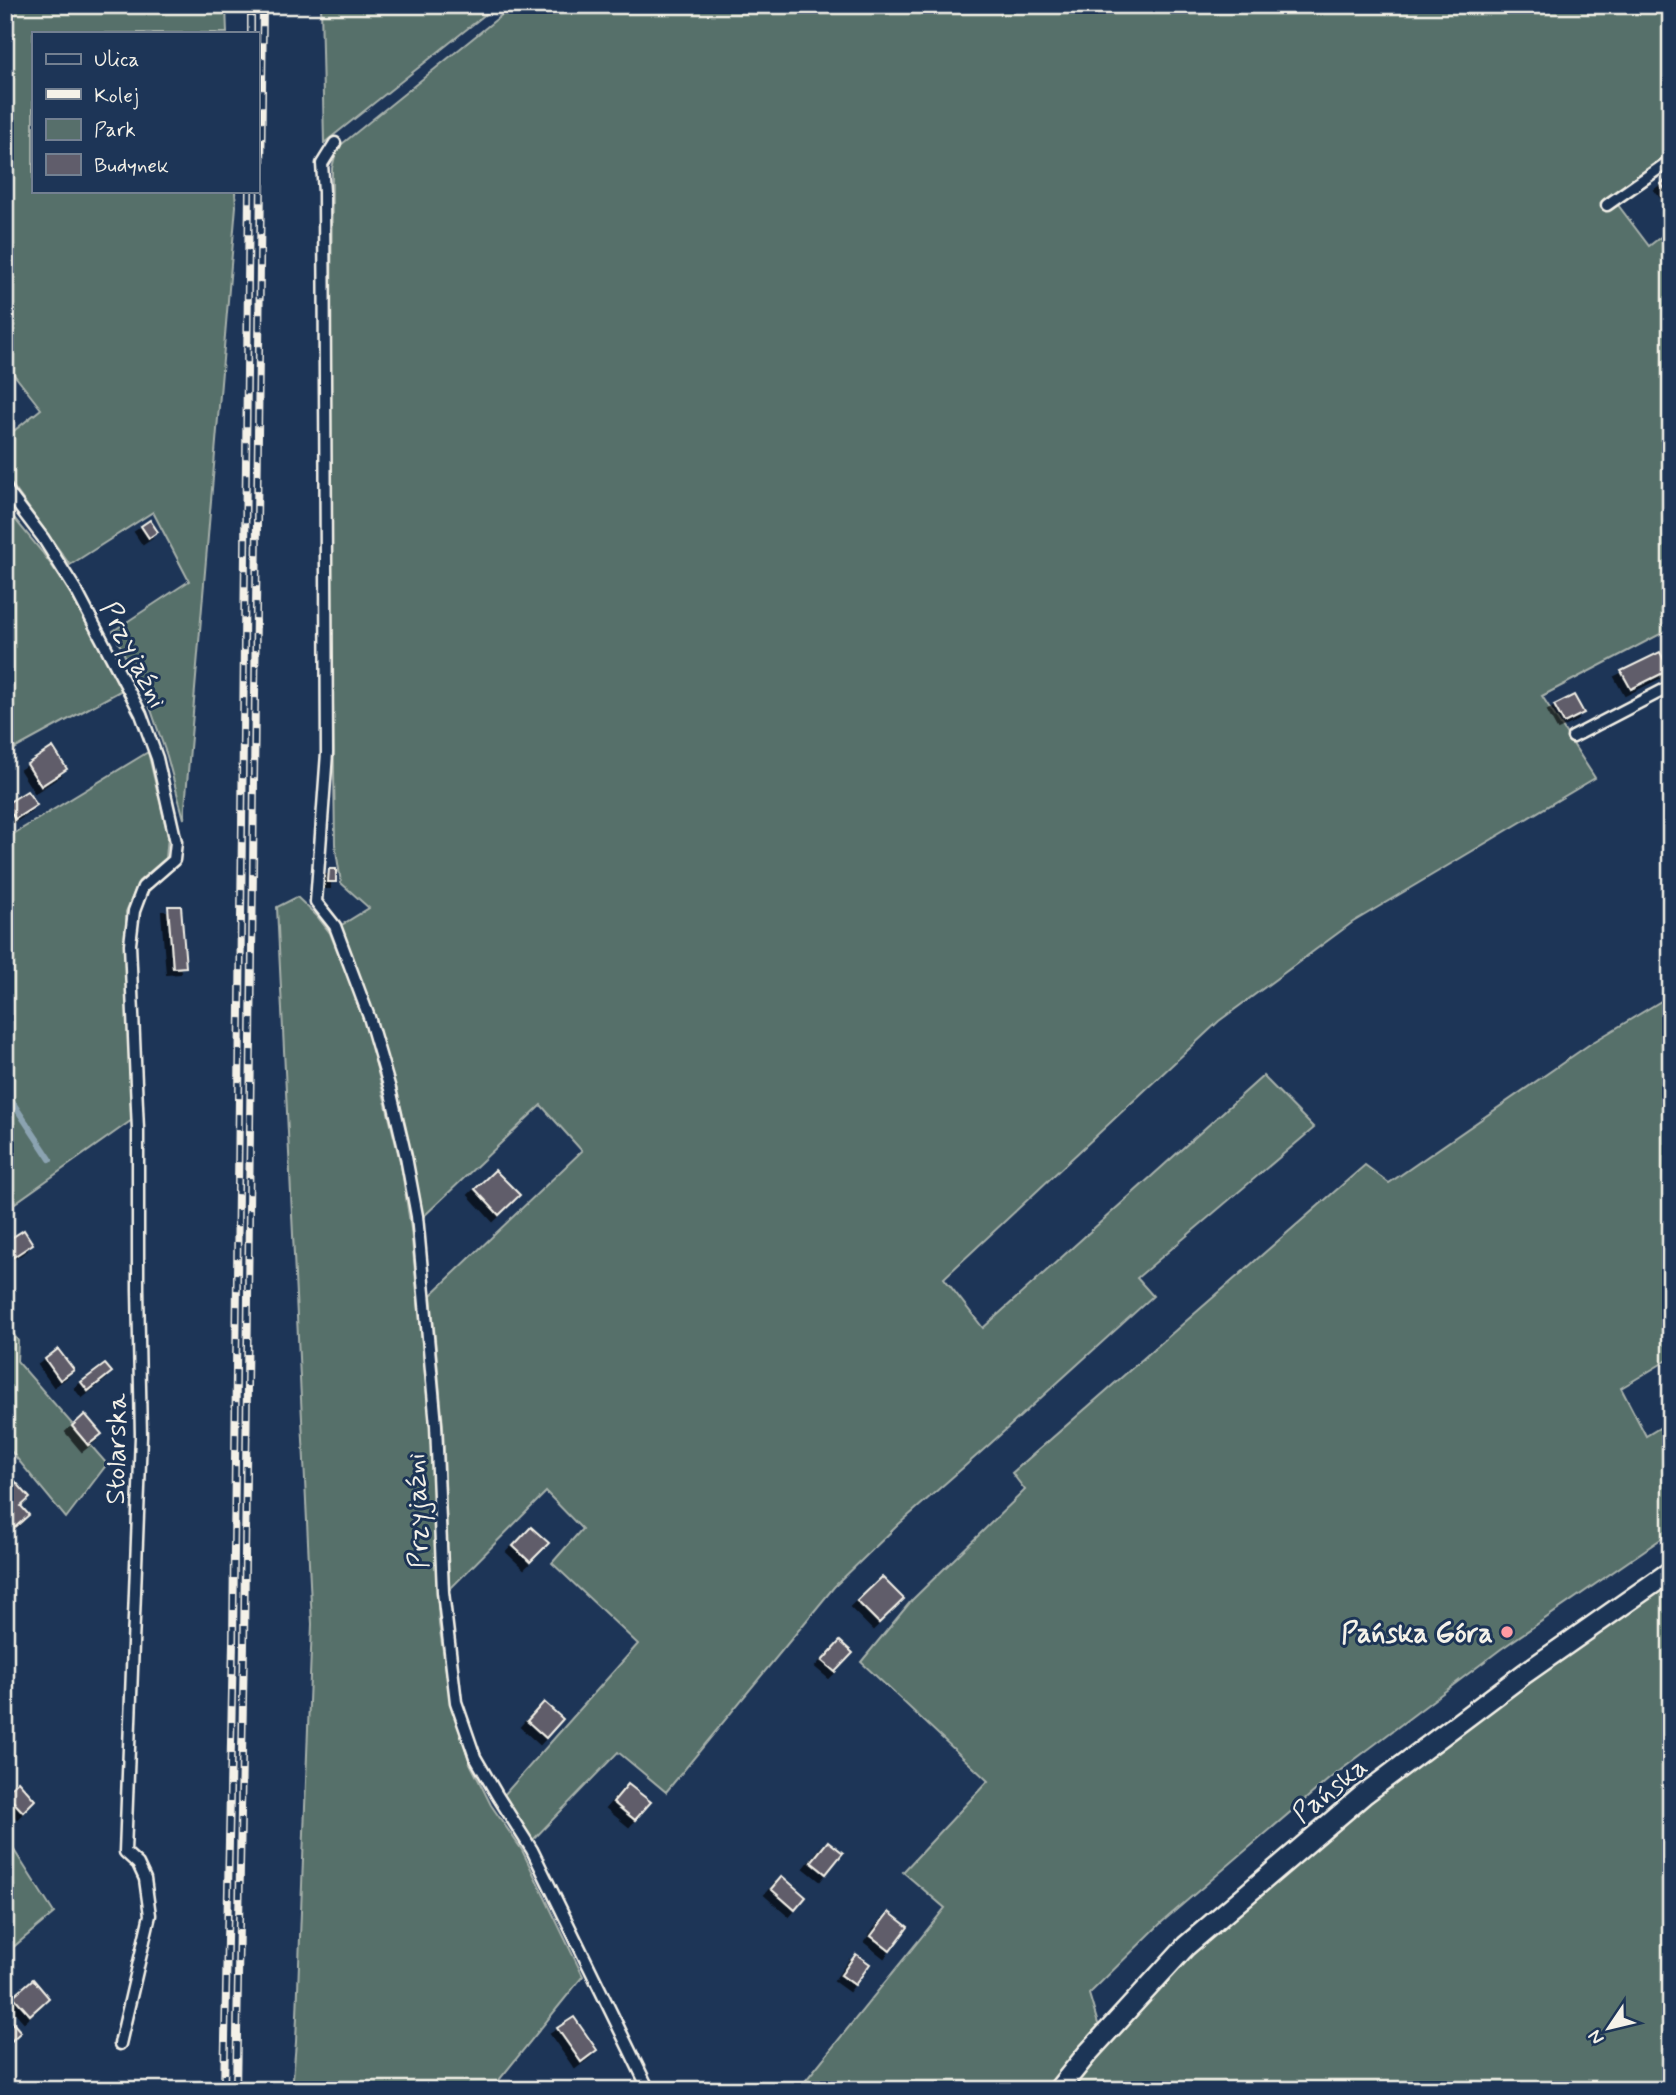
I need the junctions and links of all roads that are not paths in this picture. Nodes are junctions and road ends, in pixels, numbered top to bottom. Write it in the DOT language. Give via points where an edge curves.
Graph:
graph roads {
  1 [pos="335,143"];
  2 [pos="1671,160"];
  3 [pos="1607,205"];
  4 [pos="5,488"];
  5 [pos="1671,686"];
  6 [pos="1573,737"];
  7 [pos="174,860"];
  8 [pos="1671,1571"];
  9 [pos="120,2043"];
  10 [pos="649,2090"];
  11 [pos="1058,2090"];
  1 -- 10 [label="lane, Przyjaźni" via="322,164 327,753 316,902 335,926 369,1017 417,1216 436,1425 443,1592 456,1702 475,1757 532,1850"];
  2 -- 3 [label="lane"];
  4 -- 7 [label="lane, Przyjaźni" via="78,592 141,714 157,758 176,842"];
  5 -- 6 [label="lane"];
  7 -- 9 [label="lane, Stolarska" via="143,887 130,944 138,1130 141,1436 125,1852 145,1879 150,1915"];
  8 -- 11 [label="street, Pańska" via="1524,1674 1342,1813 1186,1946"];
}
